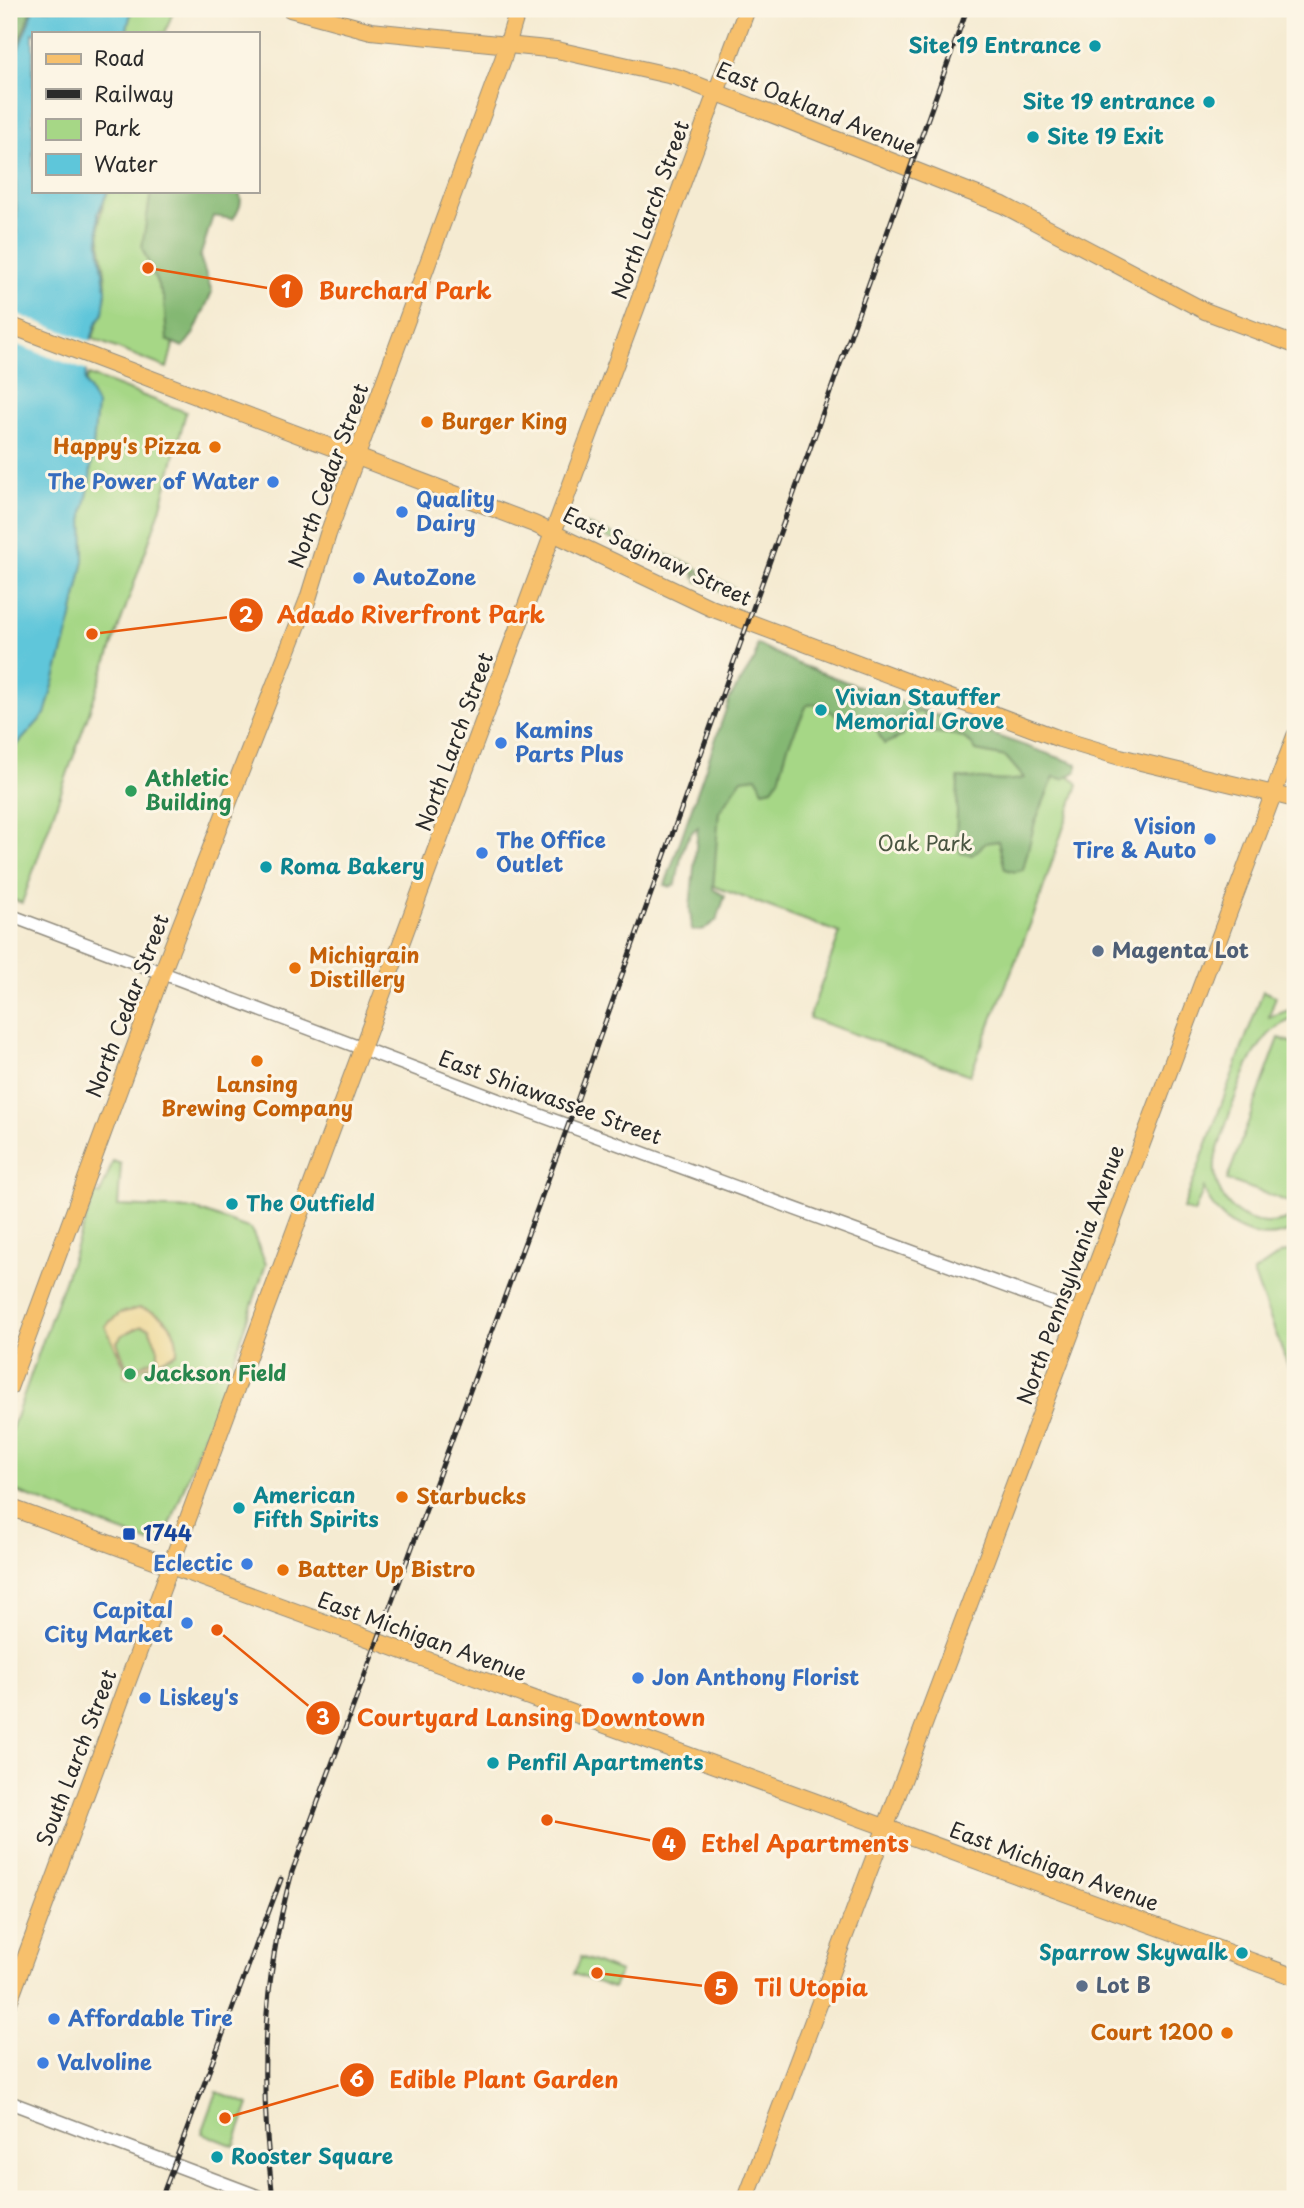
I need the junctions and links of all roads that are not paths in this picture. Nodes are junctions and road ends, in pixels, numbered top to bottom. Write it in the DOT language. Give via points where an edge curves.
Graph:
graph roads {
  1 [pos="290,9"];
  2 [pos="518,9"];
  3 [pos="747,9"];
  4 [pos="508,44"];
  5 [pos="716,92"];
  6 [pos="9,326"];
  7 [pos="1295,345"];
  8 [pos="357,457"];
  9 [pos="554,533"];
  10 [pos="1295,736"];
  11 [pos="1273,794"];
  12 [pos="1295,799"];
  13 [pos="9,915"];
  14 [pos="162,973"];
  15 [pos="363,1050"];
  16 [pos="1079,1313"];
  17 [pos="9,1388"];
  18 [pos="9,1507"];
  19 [pos="171,1568"];
  20 [pos="886,1828"];
  21 [pos="1295,1977"];
  22 [pos="9,2002"];
  23 [pos="9,2102"];
  24 [pos="265,2199"];
  25 [pos="746,2199"];
  1 -- 4 [label="main road, East Oakland Avenue" via="371,31"];
  2 -- 4 [label="main road, North Cedar Street"];
  3 -- 5 [label="main road, North Larch Street"];
  4 -- 5 [label="main road, East Oakland Avenue" via="610,59 677,76"];
  4 -- 8 [label="main road, North Cedar Street"];
  5 -- 7 [label="main road, East Oakland Avenue" via="1003,205 1205,311"];
  5 -- 9 [label="main road, North Larch Street"];
  6 -- 8 [label="main road, East Saginaw Street"];
  8 -- 9 [label="main road, East Saginaw Street"];
  8 -- 14 [label="main road, North Cedar Street" via="308,599"];
  9 -- 11 [label="main road, East Saginaw Street" via="711,608 1060,739"];
  9 -- 15 [label="main road, North Larch Street"];
  10 -- 11 [label="main road, North Pennsylvania Avenue"];
  11 -- 12 [label="main road, East Saginaw Street"];
  11 -- 16 [label="main road, North Pennsylvania Avenue"];
  13 -- 14 [label="street, East Shiawassee Street"];
  14 -- 15 [label="street, East Shiawassee Street"];
  14 -- 17 [label="main road, North Cedar Street"];
  15 -- 16 [label="street, East Shiawassee Street"];
  15 -- 19 [label="main road, North Larch Street"];
  16 -- 20 [label="main road, North Pennsylvania Avenue"];
  18 -- 19 [label="main road, East Michigan Avenue"];
  19 -- 20 [label="main road, East Michigan Avenue"];
  19 -- 22 [label="main road, South Larch Street"];
  20 -- 21 [label="main road, East Michigan Avenue"];
  20 -- 25 [label="main road, North Pennsylvania Avenue"];
  23 -- 24 [label="street"];
}
